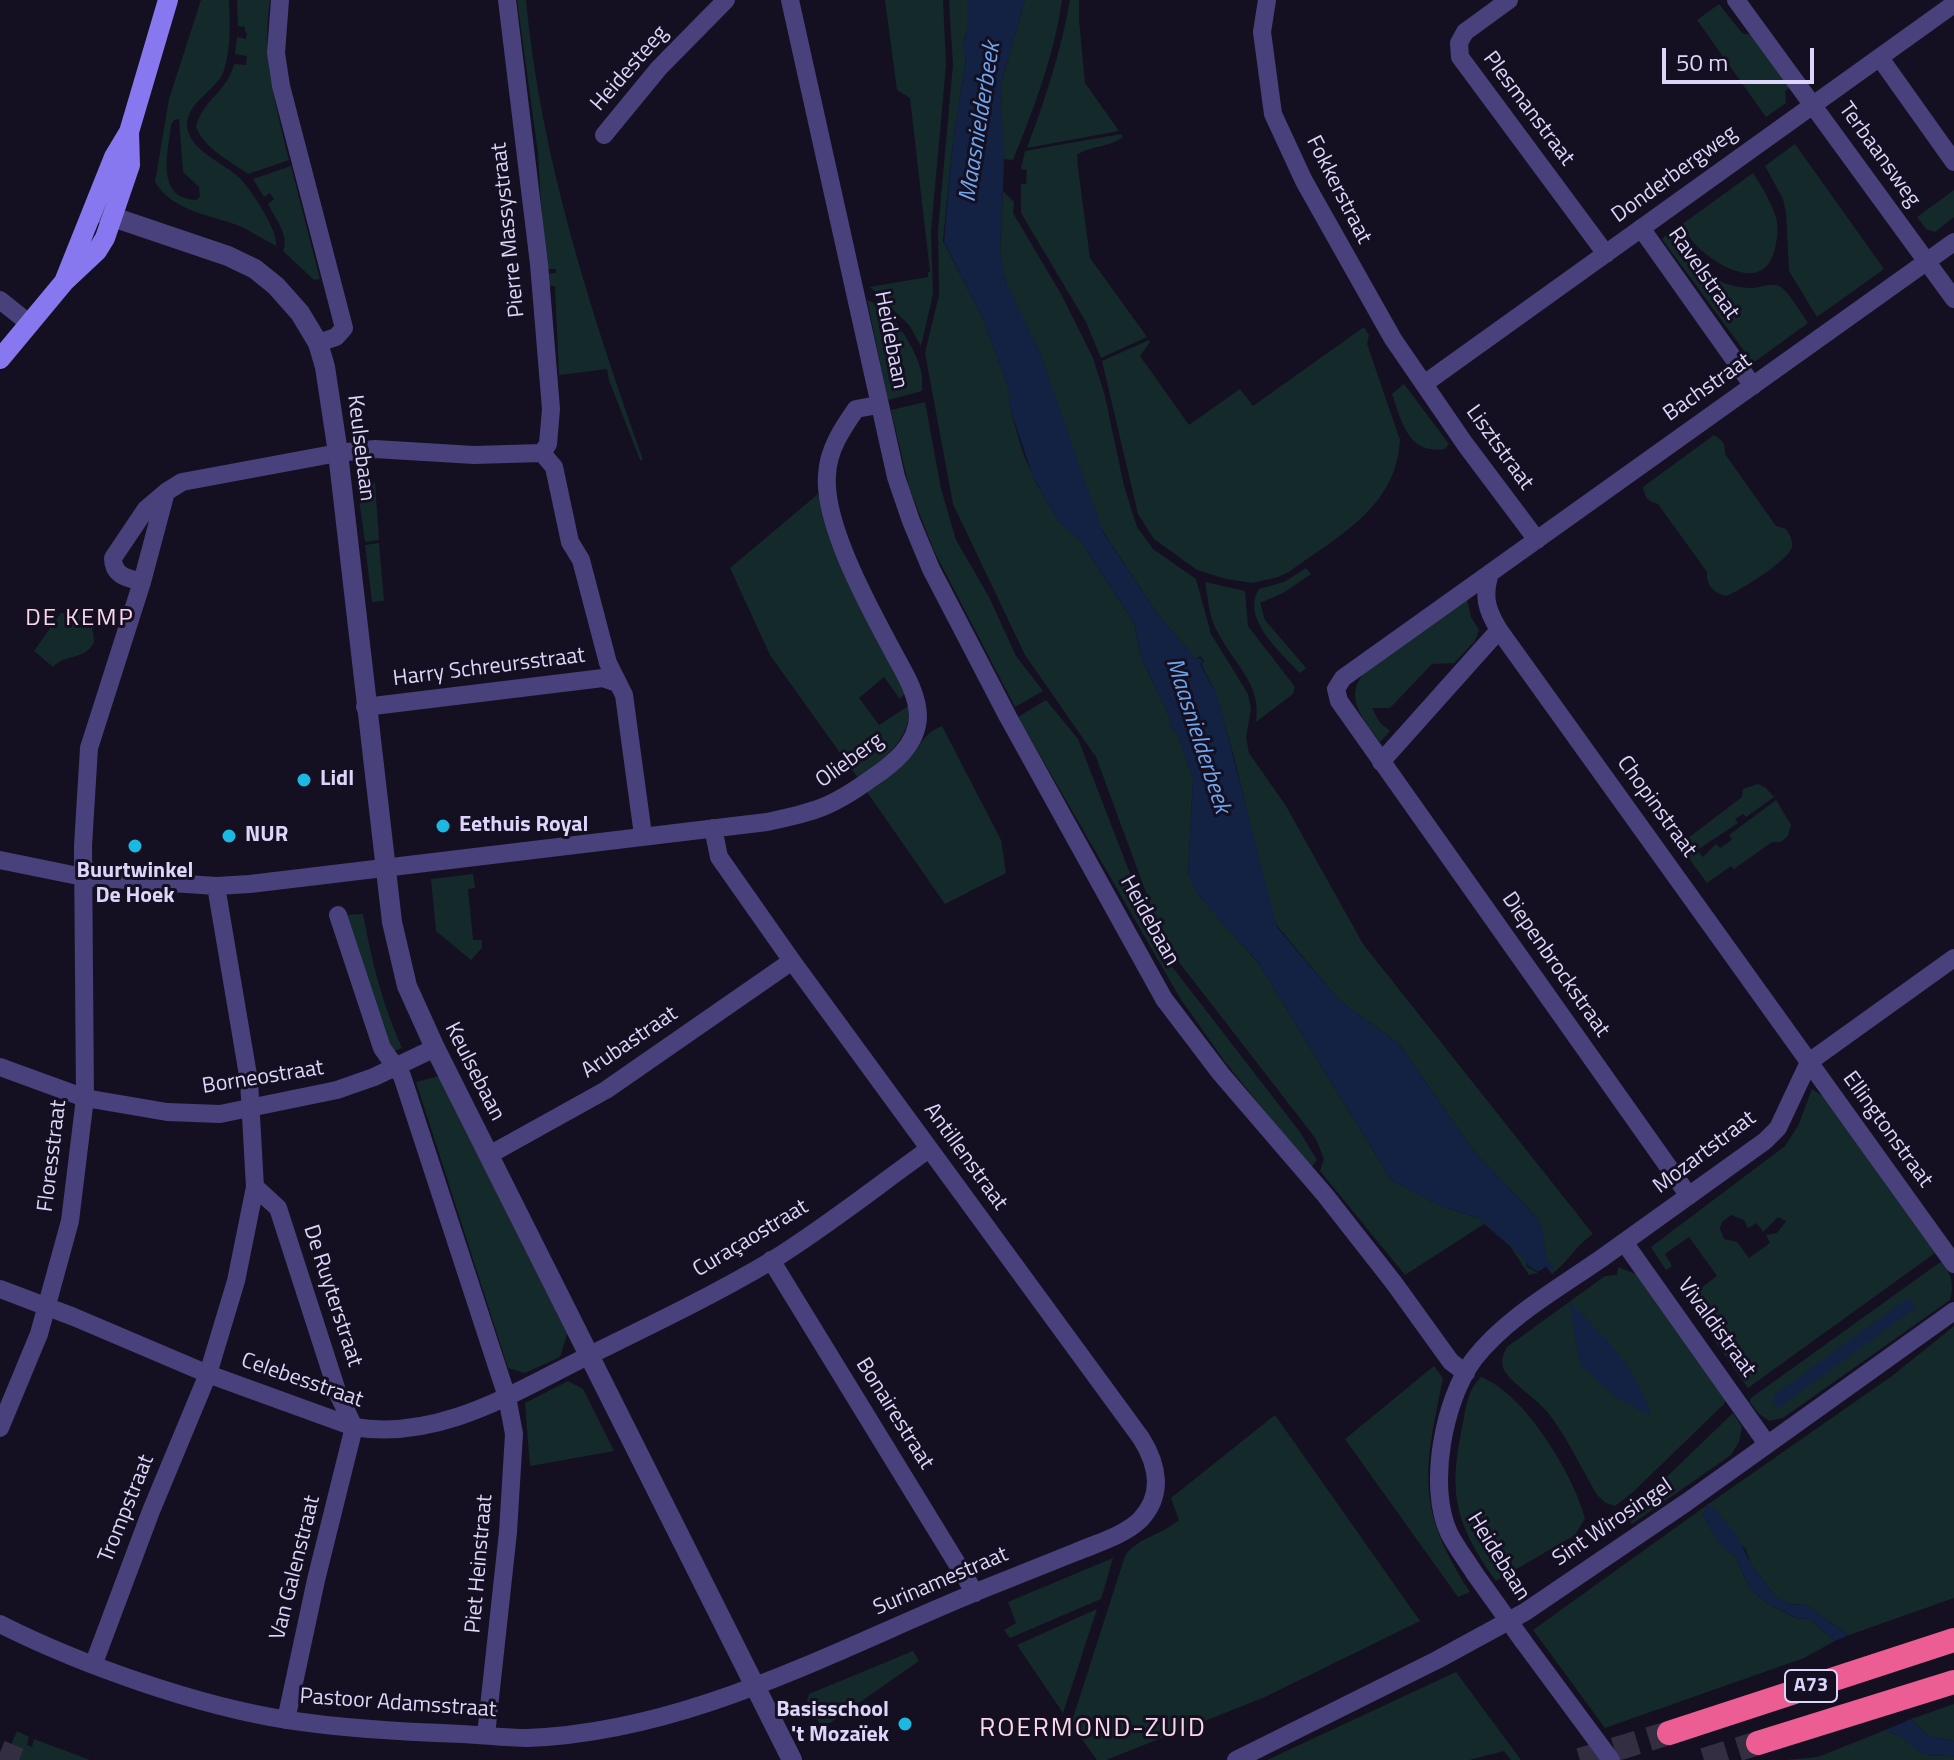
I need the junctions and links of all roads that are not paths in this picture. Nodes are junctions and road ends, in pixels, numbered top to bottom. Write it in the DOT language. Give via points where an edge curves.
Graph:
graph roads {
  1 [pos="168,0"];
  2 [pos="280,0"];
  3 [pos="507,0"];
  4 [pos="726,0"];
  5 [pos="790,0"];
  6 [pos="1267,0"];
  7 [pos="1509,0"];
  8 [pos="1736,0"];
  9 [pos="1954,4"];
  10 [pos="1880,58"];
  11 [pos="1814,105"];
  12 [pos="129,132"];
  13 [pos="604,135"];
  14 [pos="1954,162"];
  15 [pos="94,211"];
  16 [pos="113,218"];
  17 [pos="1641,228"];
  18 [pos="1954,242"];
  19 [pos="1606,254"];
  20 [pos="1927,262"];
  21 [pos="64,282"];
  22 [pos="1954,299"];
  23 [pos="0,300"];
  24 [pos="30,324"];
  25 [pos="318,343"];
  26 [pos="0,359"];
  27 [pos="1424,384"];
  28 [pos="1753,386"];
  29 [pos="878,405"];
  30 [pos="338,453"];
  31 [pos="542,453"];
  32 [pos="166,492"];
  33 [pos="1537,540"];
  34 [pos="1490,573"];
  35 [pos="142,582"];
  36 [pos="1499,630"];
  37 [pos="617,683"];
  38 [pos="365,707"];
  39 [pos="1381,762"];
  40 [pos="713,828"];
  41 [pos="643,835"];
  42 [pos="0,860"];
  43 [pos="386,868"];
  44 [pos="83,877"];
  45 [pos="216,886"];
  46 [pos="338,915"];
  47 [pos="1954,958"];
  48 [pos="792,961"];
  49 [pos="435,1048"];
  50 [pos="1809,1062"];
  51 [pos="0,1067"];
  52 [pos="396,1067"];
  53 [pos="85,1098"];
  54 [pos="251,1108"];
  55 [pos="929,1149"];
  56 [pos="489,1155"];
  57 [pos="255,1187"];
  58 [pos="1689,1196"];
  59 [pos="1624,1242"];
  60 [pos="771,1260"];
  61 [pos="1954,1264"];
  62 [pos="0,1289"];
  63 [pos="46,1307"];
  64 [pos="1954,1311"];
  65 [pos="590,1355"];
  66 [pos="1466,1373"];
  67 [pos="208,1374"];
  68 [pos="507,1397"];
  69 [pos="354,1427"];
  70 [pos="0,1428"];
  71 [pos="1767,1444"];
  72 [pos="1143,1516"];
  73 [pos="975,1593"];
  74 [pos="0,1624"];
  75 [pos="1954,1640"];
  76 [pos="94,1663"];
  77 [pos="1954,1682"];
  78 [pos="755,1687"];
  79 [pos="286,1720"];
  80 [pos="1669,1733"];
  81 [pos="486,1735"];
  82 [pos="1758,1743"];
  83 [pos="792,1760"];
  84 [pos="1236,1760"];
  85 [pos="1611,1760"];
  1 -- 12 [label="main road"];
  2 -- 25 [label="street" via="276,53 281,86 344,328"];
  3 -- 31 [label="street, Pierre Massystraat" via="551,409 548,444"];
  4 -- 13 [label="street, Heidesteeg" via="659,68"];
  5 -- 29 [label="street, Heidebaan"];
  6 -- 27 [label="street, Fokkerstraat" via="1262,32 1273,114 1336,241"];
  7 -- 19 [label="street, Plesmanstraat" via="1465,32 1460,57"];
  8 -- 11 [label="street, Terbaansweg"];
  9 -- 10 [label="street, Donderbergweg"];
  10 -- 11 [label="street, Donderbergweg"];
  10 -- 14 [label="street"];
  11 -- 17 [label="street, Donderbergweg"];
  11 -- 20 [label="street, Terbaansweg"];
  12 -- 15 [label="main road"];
  12 -- 16 [label="main road" via="130,165"];
  15 -- 16 [label="street, Keulsebaan"];
  15 -- 21 [label="main road"];
  16 -- 21 [label="main road" via="97,251"];
  16 -- 25 [label="street, Keulsebaan" via="255,269 300,313"];
  17 -- 19 [label="street, Donderbergweg"];
  17 -- 28 [label="street, Ravelstraat"];
  18 -- 20 [label="street, Bachstraat"];
  19 -- 27 [label="street, Donderbergweg"];
  20 -- 22 [label="street, Terbaansweg"];
  20 -- 28 [label="street, Bachstraat"];
  21 -- 24 [label="main road"];
  23 -- 24 [label="street"];
  24 -- 26 [label="main road"];
  25 -- 30 [label="street, Keulsebaan"];
  27 -- 33 [label="street, Lisztstraat"];
  28 -- 33 [label="street, Bachstraat"];
  29 -- 40 [label="street, Olieberg" via="856,409 841,432 830,457 827,496 860,591 910,684 918,719 914,733 885,770 824,809"];
  29 -- 66 [label="street, Heidebaan" via="896,477 931,569 1164,999 1325,1195 1451,1362"];
  30 -- 31 [label="street"];
  30 -- 32 [label="street" via="182,482"];
  30 -- 38 [label="street, Keulsebaan"];
  31 -- 37 [label="street" via="554,467 570,542 581,560"];
  32 -- 35 [label="street, Floresstraat"];
  32 -- 35 [label="street" via="146,509 113,558 121,575"];
  33 -- 34 [label="street, Bachstraat"];
  34 -- 36 [label="street, Chopinstraat" via="1487,611"];
  34 -- 39 [label="street, Diepenbrockstraat" via="1343,678 1336,689"];
  35 -- 44 [label="street, Floresstraat" via="89,748"];
  36 -- 39 [label="street"];
  36 -- 50 [label="street, Chopinstraat"];
  37 -- 38 [label="street, Harry Schreursstraat" via="603,678"];
  37 -- 41 [label="street" via="624,695"];
  38 -- 43 [label="street, Keulsebaan"];
  39 -- 58 [label="street, Diepenbrockstraat"];
  40 -- 41 [label="street, Olieberg"];
  40 -- 48 [label="street, Antillenstraat" via="719,857"];
  41 -- 43 [label="street, Olieberg"];
  42 -- 44 [label="street, Olieberg"];
  43 -- 45 [label="street, Olieberg"];
  43 -- 49 [label="street, Keulsebaan" via="398,955"];
  44 -- 45 [label="street, Olieberg"];
  44 -- 53 [label="street, Floresstraat"];
  45 -- 54 [label="street"];
  46 -- 52 [label="street" via="382,1048"];
  47 -- 50 [label="street, Mozartstraat"];
  48 -- 55 [label="street, Antillenstraat"];
  48 -- 56 [label="street, Arubastraat" via="606,1090"];
  49 -- 52 [label="street, Borneostraat"];
  49 -- 56 [label="street, Keulsebaan"];
  50 -- 58 [label="street, Mozartstraat" via="1778,1128"];
  50 -- 61 [label="street, Ellingtonstraat"];
  51 -- 53 [label="street, Borneostraat"];
  52 -- 54 [label="street, Borneostraat" via="337,1090"];
  52 -- 68 [label="street"];
  53 -- 54 [label="street, Borneostraat" via="167,1112 220,1114"];
  53 -- 63 [label="street, Floresstraat" via="70,1221"];
  54 -- 57 [label="street"];
  55 -- 60 [label="street, Curaçaostraat"];
  55 -- 72 [label="street, Antillenstraat" via="1151,1453 1156,1489"];
  56 -- 65 [label="street, Keulsebaan"];
  57 -- 67 [label="street" via="236,1281"];
  57 -- 69 [label="street, De Ruyterstraat" via="278,1208 338,1394"];
  58 -- 59 [label="street, Mozartstraat"];
  59 -- 66 [label="street, Mozartstraat" via="1515,1321"];
  59 -- 71 [label="street, Vivaldistraat"];
  60 -- 65 [label="street, Curaçaostraat"];
  60 -- 73 [label="street, Bonairestraat"];
  62 -- 63 [label="street, Celebesstraat"];
  63 -- 67 [label="street, Celebesstraat"];
  63 -- 70 [label="street, Floresstraat"];
  64 -- 71 [label="street, Sint Wirosingel"];
  65 -- 68 [label="street, Celebesstraat"];
  65 -- 78 [label="street, Keulsebaan"];
  66 -- 85 [label="street, Heidebaan, bridge" via="1444,1425 1440,1462 1448,1531"];
  67 -- 69 [label="street, Celebesstraat"];
  67 -- 76 [label="street, Trompstraat"];
  68 -- 69 [label="street, Celebesstraat" via="434,1425"];
  68 -- 81 [label="street, Piet Heinstraat" via="514,1434 508,1532"];
  69 -- 79 [label="street, Van Galenstraat"];
  71 -- 84 [label="street, Sint Wirosingel" via="1525,1612"];
  72 -- 73 [label="street, Surinamestraat" via="1118,1535"];
  73 -- 78 [label="street, Surinamestraat"];
  74 -- 76 [label="street, Pastoor Adamsstraat"];
  75 -- 80 [label="highway, A73"];
  76 -- 79 [label="street, Pastoor Adamsstraat" via="186,1696"];
  77 -- 82 [label="highway, A73"];
  78 -- 81 [label="street, Pastoor Adamsstraat" via="592,1731 525,1738"];
  78 -- 83 [label="street, Keulsebaan"];
  79 -- 81 [label="street, Pastoor Adamsstraat"];
}
